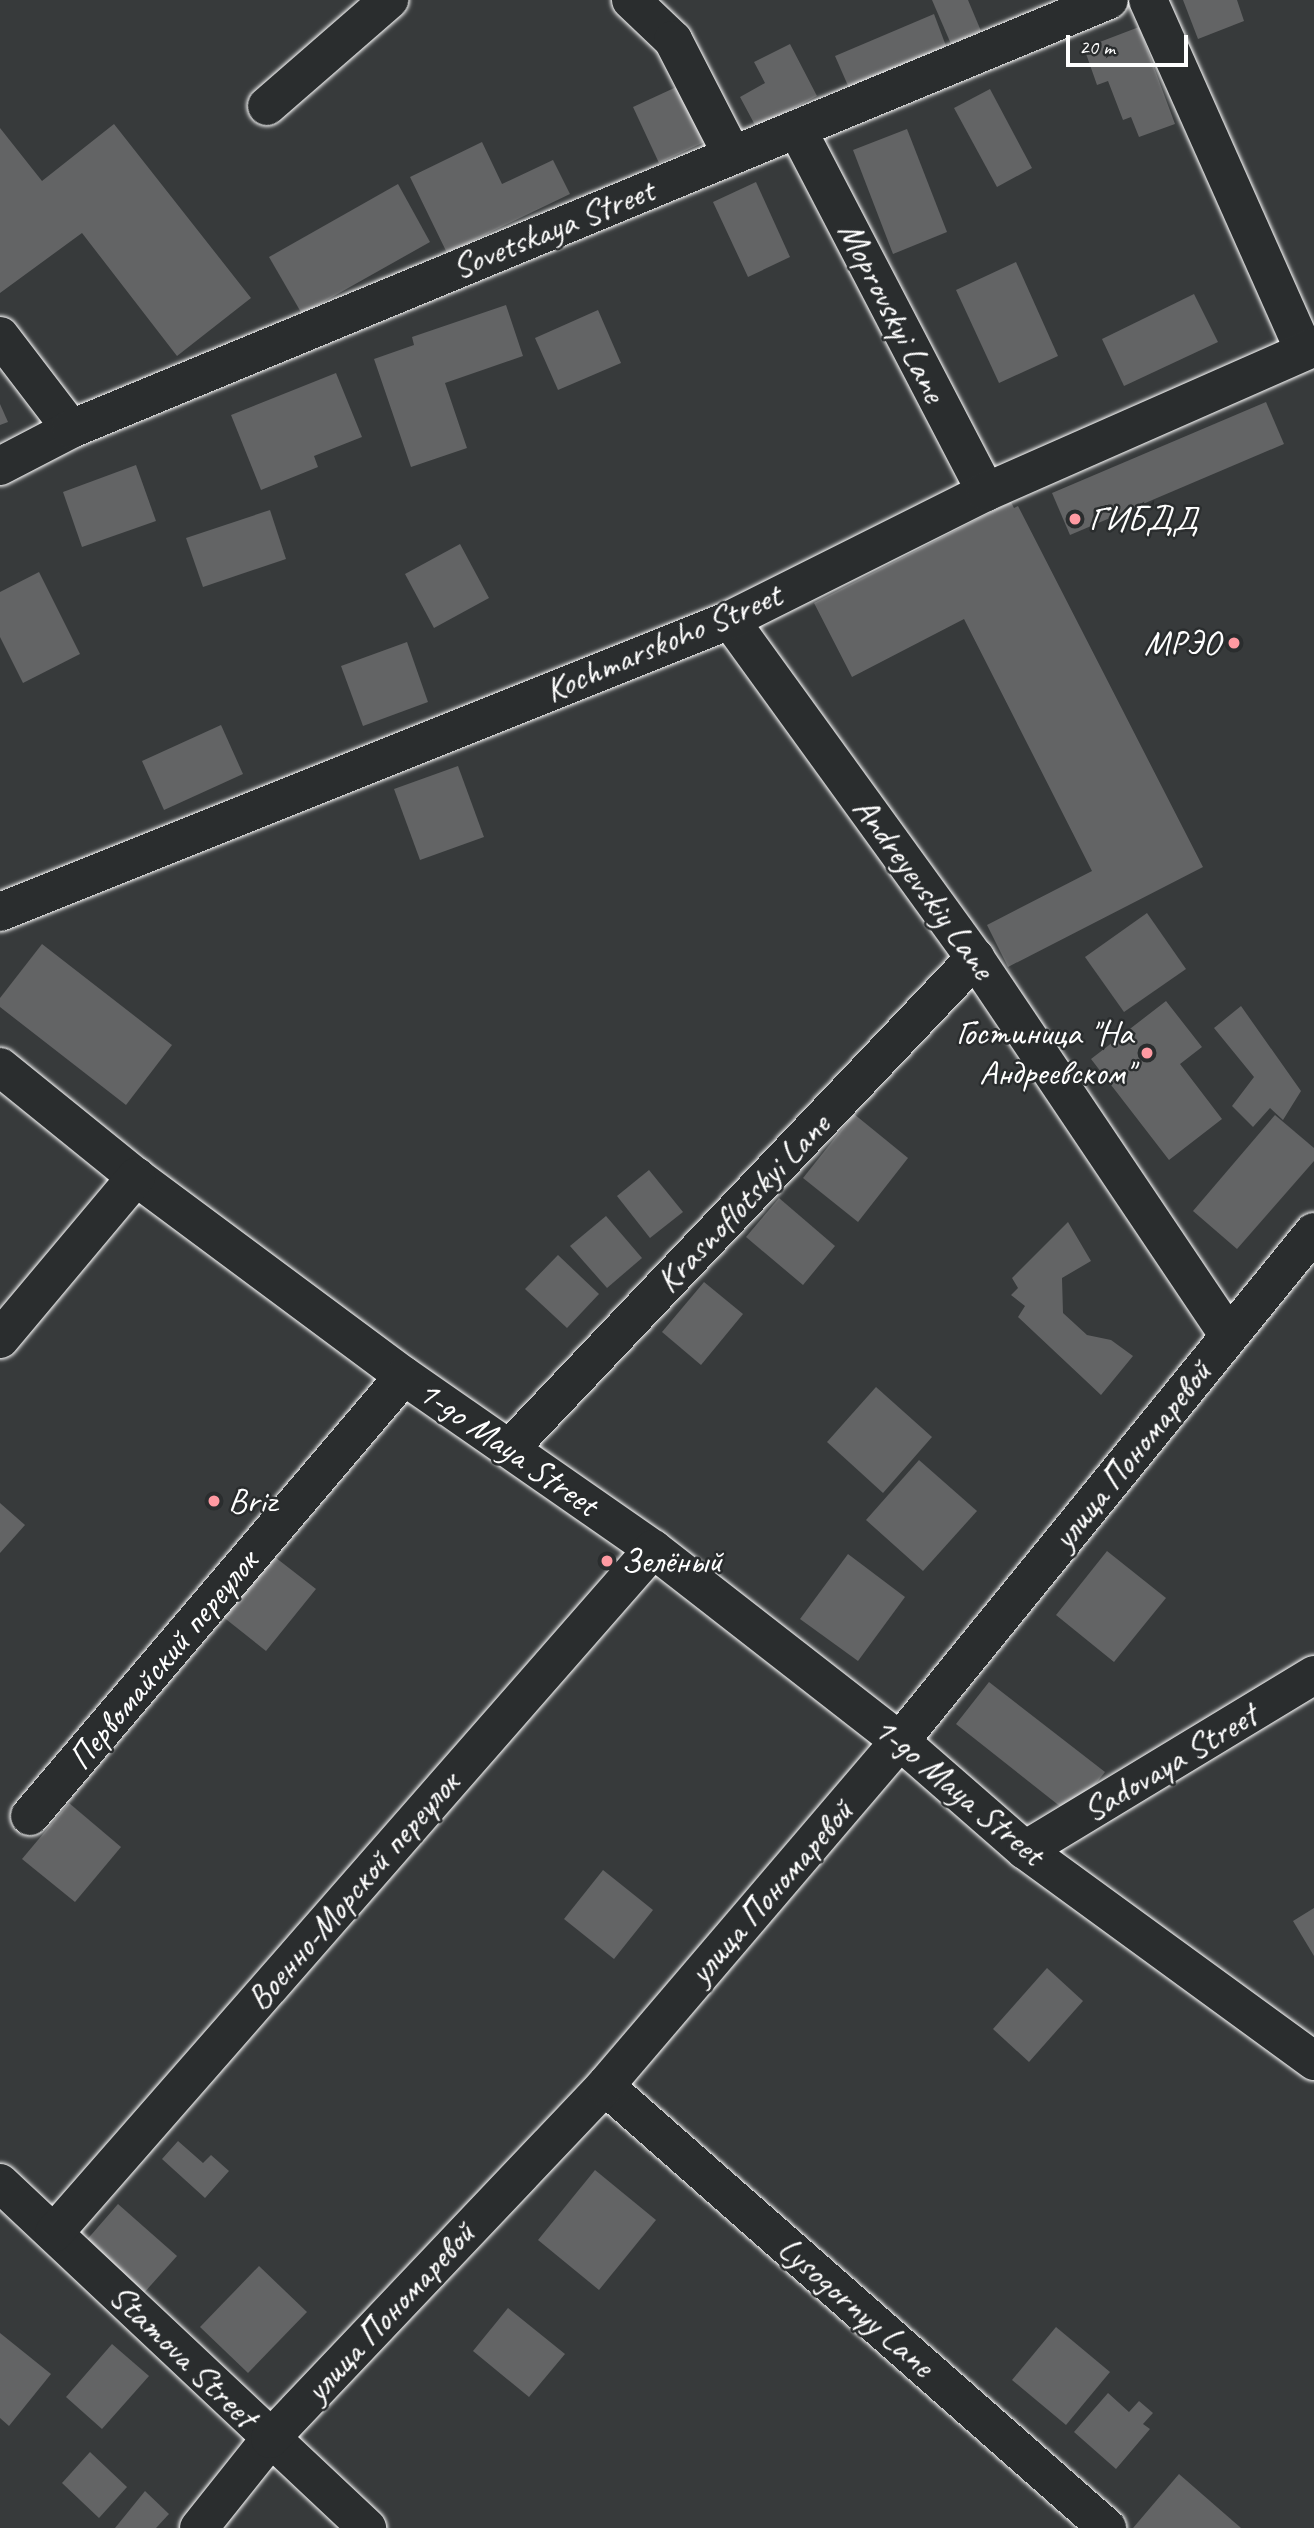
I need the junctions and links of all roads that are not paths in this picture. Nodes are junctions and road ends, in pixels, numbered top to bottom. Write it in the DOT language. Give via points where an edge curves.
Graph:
graph roads {
  1 [pos="388,0"];
  2 [pos="631,0"];
  3 [pos="1109,0"];
  4 [pos="1148,0"];
  5 [pos="267,106"];
  6 [pos="798,131"];
  7 [pos="732,155"];
  8 [pos="0,336"];
  9 [pos="1309,349"];
  10 [pos="71,429"];
  11 [pos="0,466"];
  12 [pos="986,492"];
  13 [pos="730,620"];
  14 [pos="0,912"];
  15 [pos="975,958"];
  16 [pos="0,1067"];
  17 [pos="136,1177"];
  18 [pos="1314,1231"];
  19 [pos="1228,1335"];
  20 [pos="0,1339"];
  21 [pos="404,1376"];
  22 [pos="510,1448"];
  23 [pos="653,1549"];
  24 [pos="1314,1675"];
  25 [pos="900,1741"];
  26 [pos="30,1816"];
  27 [pos="1025,1850"];
  28 [pos="1314,2061"];
  29 [pos="605,2086"];
  30 [pos="0,2183"];
  31 [pos="54,2233"];
  32 [pos="270,2439"];
  33 [pos="199,2528"];
  34 [pos="367,2528"];
  35 [pos="1107,2528"];
  1 -- 5 [label="street"];
  2 -- 7 [label="street" via="673,40"];
  3 -- 6 [label="street, Sovetskaya Street"];
  4 -- 9 [label="street"];
  6 -- 7 [label="street, Sovetskaya Street"];
  6 -- 12 [label="street, Moprovskyi Lane"];
  7 -- 10 [label="street, Sovetskaya Street"];
  8 -- 10 [label="street"];
  9 -- 12 [label="street, Kochmarskoho Street"];
  10 -- 11 [label="street, Sovetskaya Street"];
  12 -- 13 [label="street, Kochmarskoho Street"];
  13 -- 14 [label="street, Kochmarskoho Street"];
  13 -- 15 [label="street, Andreyevskiy Lane"];
  15 -- 19 [label="street, Andreyevskiy Lane"];
  15 -- 22 [label="street, Krasnoflotskyi Lane"];
  16 -- 17 [label="street, 1-go Maya Street"];
  17 -- 20 [label="street"];
  17 -- 21 [label="street, 1-go Maya Street"];
  18 -- 19 [label="street, улица Пономаревой"];
  19 -- 25 [label="street, улица Пономаревой"];
  21 -- 22 [label="street, 1-go Maya Street"];
  21 -- 26 [label="street, Первомайский переулок"];
  22 -- 23 [label="street, 1-go Maya Street"];
  23 -- 25 [label="street, 1-go Maya Street"];
  23 -- 31 [label="street, Военно-Морской переулок"];
  24 -- 27 [label="street, Sadovaya Street"];
  25 -- 27 [label="street, 1-go Maya Street"];
  25 -- 29 [label="street, улица Пономаревой"];
  27 -- 28 [label="street, 1-go Maya Street"];
  29 -- 32 [label="street, улица Пономаревой"];
  29 -- 35 [label="street, Lysogornyy Lane"];
  30 -- 31 [label="street, Stamova Street"];
  31 -- 32 [label="street, Stamova Street"];
  32 -- 33 [label="street, улица Пономаревой"];
  32 -- 34 [label="street, Stamova Street"];
}
